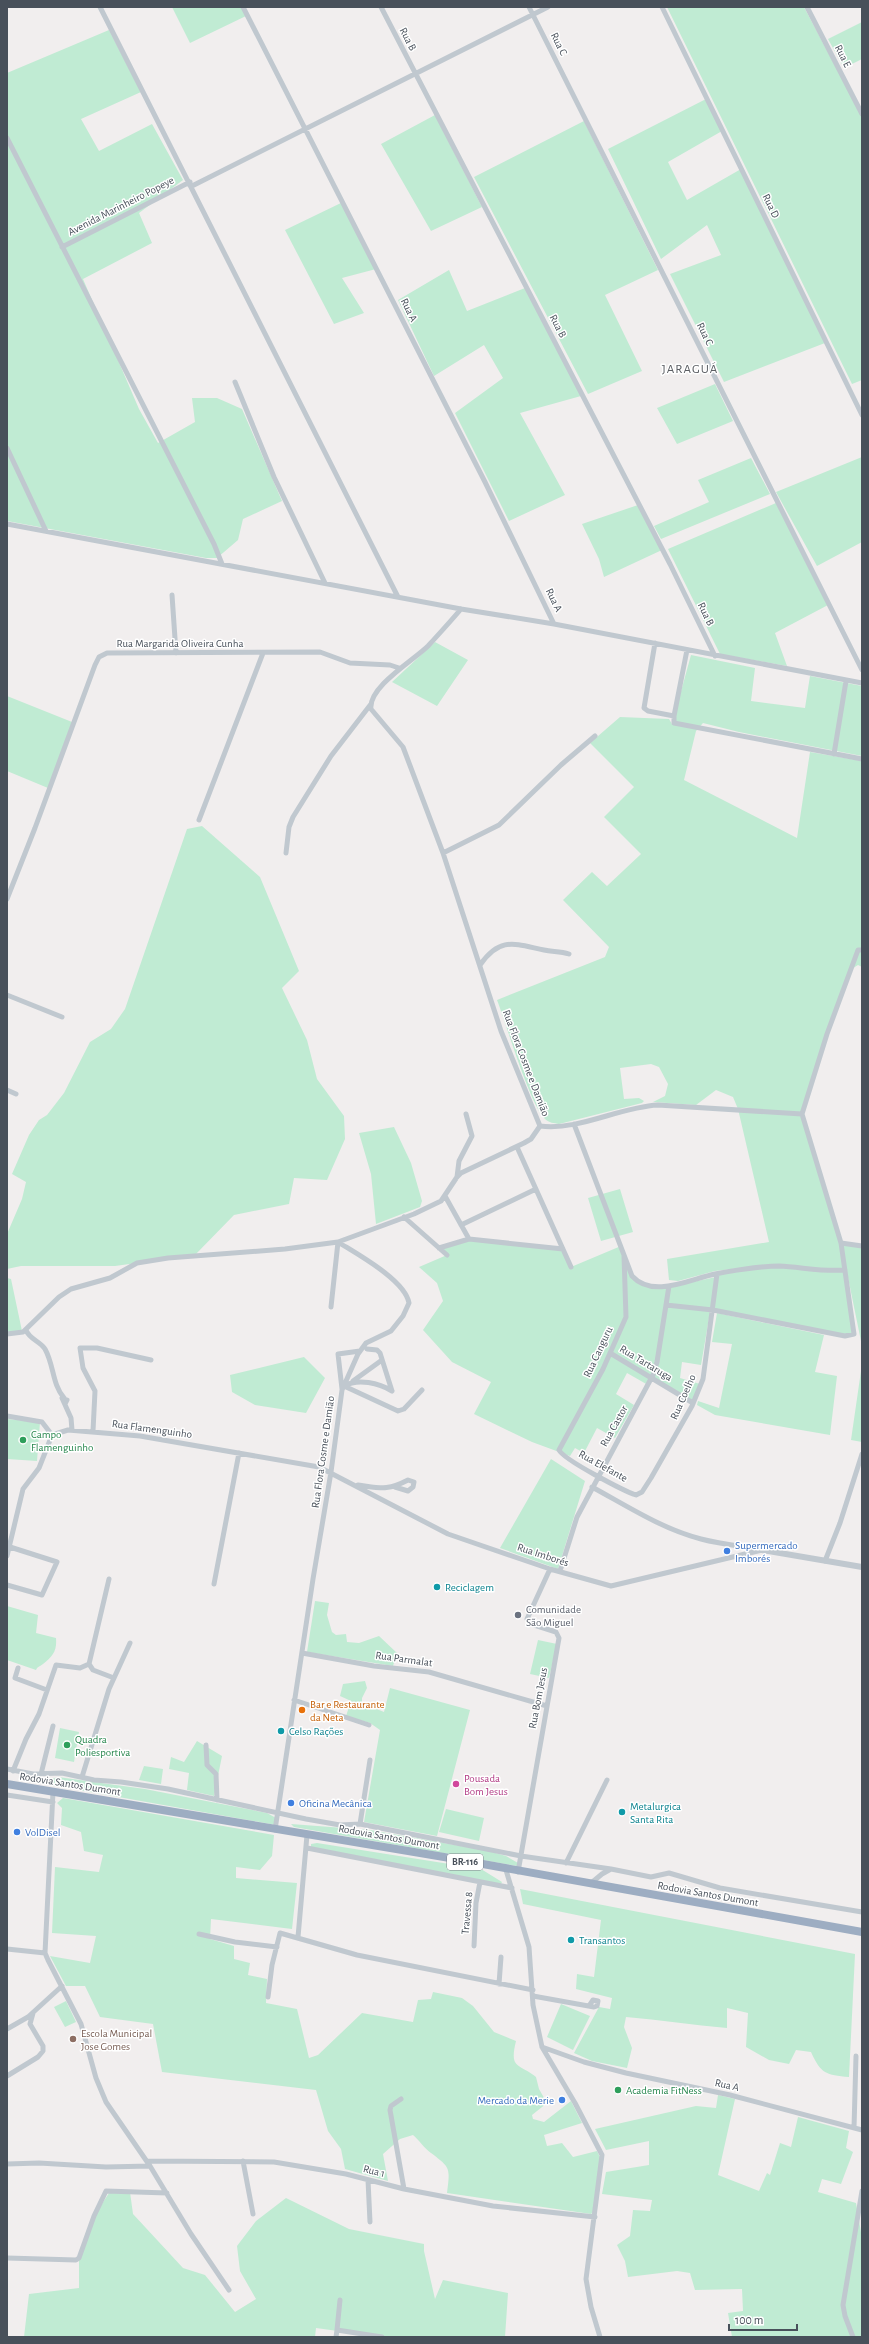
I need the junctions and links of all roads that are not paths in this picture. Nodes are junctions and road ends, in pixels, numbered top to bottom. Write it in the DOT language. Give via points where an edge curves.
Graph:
graph roads {
  1 [pos="100,7"];
  2 [pos="243,7"];
  3 [pos="381,7"];
  4 [pos="529,7"];
  5 [pos="548,7"];
  6 [pos="662,7"];
  7 [pos="807,7"];
  8 [pos="533,15"];
  9 [pos="415,74"];
  10 [pos="862,114"];
  11 [pos="306,130"];
  12 [pos="7,138"];
  13 [pos="191,184"];
  14 [pos="62,248"];
  15 [pos="235,382"];
  16 [pos="862,415"];
  17 [pos="7,448"];
  18 [pos="7,524"];
  19 [pos="46,531"];
  20 [pos="222,564"];
  21 [pos="325,583"];
  22 [pos="172,595"];
  23 [pos="398,597"];
  24 [pos="461,609"];
  25 [pos="554,624"];
  26 [pos="655,643"];
  27 [pos="686,650"];
  28 [pos="176,653"];
  29 [pos="263,653"];
  30 [pos="715,656"];
  31 [pos="399,668"];
  32 [pos="862,670"];
  33 [pos="846,681"];
  34 [pos="862,683"];
  35 [pos="371,704"];
  36 [pos="674,716"];
  37 [pos="595,736"];
  38 [pos="834,754"];
  39 [pos="862,759"];
  40 [pos="199,820"];
  41 [pos="286,853"];
  42 [pos="442,853"];
  43 [pos="7,899"];
  44 [pos="862,950"];
  45 [pos="569,954"];
  46 [pos="480,965"];
  47 [pos="7,995"];
  48 [pos="62,1016"];
  49 [pos="7,1090"];
  50 [pos="16,1094"];
  51 [pos="466,1114"];
  52 [pos="802,1114"];
  53 [pos="574,1124"];
  54 [pos="540,1126"];
  55 [pos="517,1147"];
  56 [pos="457,1177"];
  57 [pos="536,1189"];
  58 [pos="444,1196"];
  59 [pos="404,1217"];
  60 [pos="461,1225"];
  61 [pos="469,1239"];
  62 [pos="338,1242"];
  63 [pos="841,1243"];
  64 [pos="862,1246"];
  65 [pos="439,1248"];
  66 [pos="563,1249"];
  67 [pos="447,1255"];
  68 [pos="624,1256"];
  69 [pos="570,1267"];
  70 [pos="845,1270"];
  71 [pos="717,1274"];
  72 [pos="669,1286"];
  73 [pos="666,1305"];
  74 [pos="332,1307"];
  75 [pos="713,1310"];
  76 [pos="26,1330"];
  77 [pos="7,1334"];
  78 [pos="367,1349"];
  79 [pos="360,1351"];
  80 [pos="610,1353"];
  81 [pos="152,1360"];
  82 [pos="382,1360"];
  83 [pos="652,1378"];
  84 [pos="353,1381"];
  85 [pos="343,1388"];
  86 [pos="422,1390"];
  87 [pos="693,1402"];
  88 [pos="7,1416"];
  89 [pos="72,1430"];
  90 [pos="93,1431"];
  91 [pos="52,1435"];
  92 [pos="559,1450"];
  93 [pos="239,1453"];
  94 [pos="862,1454"];
  95 [pos="332,1472"];
  96 [pos="598,1476"];
  97 [pos="355,1484"];
  98 [pos="395,1487"];
  99 [pos="592,1487"];
  100 [pos="640,1494"];
  101 [pos="10,1547"];
  102 [pos="762,1550"];
  103 [pos="7,1556"];
  104 [pos="825,1561"];
  105 [pos="862,1567"];
  106 [pos="550,1569"];
  107 [pos="560,1571"];
  108 [pos="109,1579"];
  109 [pos="214,1584"];
  110 [pos="7,1585"];
  111 [pos="130,1643"];
  112 [pos="302,1653"];
  113 [pos="89,1664"];
  114 [pos="18,1668"];
  115 [pos="114,1678"];
  116 [pos="47,1690"];
  117 [pos="294,1700"];
  118 [pos="547,1706"];
  119 [pos="369,1725"];
  120 [pos="52,1726"];
  121 [pos="206,1745"];
  122 [pos="370,1760"];
  123 [pos="7,1769"];
  124 [pos="13,1771"];
  125 [pos="41,1774"];
  126 [pos="82,1777"];
  127 [pos="606,1780"];
  128 [pos="7,1784"];
  129 [pos="53,1792"];
  130 [pos="7,1795"];
  131 [pos="217,1800"];
  132 [pos="53,1802"];
  133 [pos="278,1814"];
  134 [pos="360,1824"];
  135 [pos="275,1830"];
  136 [pos="307,1835"];
  137 [pos="307,1848"];
  138 [pos="521,1856"];
  139 [pos="566,1863"];
  140 [pos="611,1869"];
  141 [pos="506,1870"];
  142 [pos="518,1872"];
  143 [pos="480,1882"];
  144 [pos="590,1884"];
  145 [pos="512,1888"];
  146 [pos="862,1912"];
  147 [pos="862,1932"];
  148 [pos="200,1934"];
  149 [pos="298,1937"];
  150 [pos="277,1946"];
  151 [pos="474,1946"];
  152 [pos="7,1949"];
  153 [pos="45,1953"];
  154 [pos="501,1958"];
  155 [pos="499,1984"];
  156 [pos="62,1986"];
  157 [pos="533,1993"];
  158 [pos="268,1998"];
  159 [pos="589,2006"];
  160 [pos="33,2013"];
  161 [pos="7,2029"];
  162 [pos="542,2047"];
  163 [pos="856,2056"];
  164 [pos="7,2076"];
  165 [pos="401,2099"];
  166 [pos="854,2128"];
  167 [pos="862,2130"];
  168 [pos="243,2161"];
  169 [pos="7,2164"];
  170 [pos="149,2164"];
  171 [pos="368,2180"];
  172 [pos="404,2189"];
  173 [pos="862,2191"];
  174 [pos="167,2193"];
  175 [pos="253,2214"];
  176 [pos="595,2217"];
  177 [pos="370,2222"];
  178 [pos="7,2258"];
  179 [pos="229,2290"];
  180 [pos="340,2300"];
  181 [pos="337,2330"];
  182 [pos="336,2337"];
  183 [pos="380,2337"];
  184 [pos="600,2337"];
  185 [pos="853,2337"];
  1 -- 13 [label="street"];
  2 -- 11 [label="street, Rua A"];
  3 -- 9 [label="street, Rua B"];
  4 -- 8 [label="street, Rua C"];
  5 -- 8 [label="street, Avenida Marinheiro Popeye"];
  6 -- 16 [label="street, Rua D"];
  7 -- 10 [label="street, Rua E"];
  8 -- 9 [label="street, Avenida Marinheiro Popeye"];
  8 -- 32 [label="street, Rua C"];
  9 -- 11 [label="street, Avenida Marinheiro Popeye"];
  9 -- 30 [label="street, Rua B" via="670,564"];
  11 -- 13 [label="street, Avenida Marinheiro Popeye"];
  11 -- 25 [label="street, Rua A" via="485,482"];
  12 -- 14 [label="street"];
  13 -- 14 [label="street, Avenida Marinheiro Popeye"];
  13 -- 23 [label="street"];
  14 -- 20 [label="street"];
  15 -- 21 [label="street" via="281,491"];
  17 -- 19 [label="street"];
  18 -- 19 [label="street"];
  19 -- 20 [label="street"];
  20 -- 21 [label="street"];
  21 -- 23 [label="street"];
  22 -- 28 [label="street"];
  23 -- 24 [label="street"];
  24 -- 25 [label="street"];
  24 -- 31 [label="street" via="429,645"];
  25 -- 26 [label="street"];
  26 -- 27 [label="street"];
  26 -- 36 [label="street" via="644,708"];
  27 -- 30 [label="street"];
  27 -- 36 [label="street"];
  28 -- 29 [label="street, Rua Margarida Oliveira Cunha"];
  28 -- 43 [label="street, Rua Margarida Oliveira Cunha" via="107,653 99,657"];
  29 -- 31 [label="street, Rua Margarida Oliveira Cunha" via="320,652 350,663 390,665"];
  29 -- 40 [label="street"];
  30 -- 33 [label="street"];
  31 -- 35 [label="street" via="375,695"];
  33 -- 34 [label="street"];
  33 -- 38 [label="street"];
  35 -- 41 [label="street" via="331,756 293,817 289,827"];
  35 -- 42 [label="street, Rua Flora Cosme e Damião" via="371,708 403,747"];
  36 -- 38 [label="street" via="676,724"];
  37 -- 42 [label="street" via="499,825"];
  38 -- 39 [label="street"];
  42 -- 46 [label="street, Rua Flora Cosme e Damião"];
  44 -- 52 [label="street" via="858,950 827,1034"];
  45 -- 46 [label="street" via="524,945 504,945 492,949"];
  46 -- 54 [label="street, Rua Flora Cosme e Damião" via="517,1073"];
  47 -- 48 [label="street"];
  49 -- 50 [label="street"];
  51 -- 56 [label="street" via="472,1136 459,1161"];
  52 -- 53 [label="street" via="658,1105 625,1110"];
  52 -- 63 [label="street"];
  53 -- 54 [label="street"];
  53 -- 68 [label="street"];
  54 -- 55 [label="street, Rua Flora Cosme e Damião" via="531,1139"];
  55 -- 56 [label="street, Rua Flora Cosme e Damião"];
  55 -- 57 [label="street"];
  56 -- 58 [label="street, Rua Flora Cosme e Damião"];
  57 -- 60 [label="street"];
  57 -- 66 [label="street"];
  58 -- 59 [label="street, Rua Flora Cosme e Damião" via="442,1201"];
  58 -- 60 [label="street"];
  59 -- 62 [label="street, Rua Flora Cosme e Damião"];
  59 -- 65 [label="street"];
  60 -- 61 [label="street"];
  61 -- 65 [label="street"];
  61 -- 66 [label="street"];
  62 -- 74 [label="street"];
  62 -- 76 [label="street" via="142,1262 110,1278 71,1289 59,1296"];
  62 -- 79 [label="street, Rua Flora Cosme e Damião" via="385,1274 405,1292 409,1300 408,1309 391,1331 366,1343"];
  63 -- 64 [label="street"];
  63 -- 70 [label="street"];
  65 -- 67 [label="street"];
  66 -- 69 [label="street"];
  68 -- 72 [label="street" via="632,1276 639,1284 652,1288"];
  68 -- 80 [label="street, Rua Canguru" via="626,1317"];
  70 -- 71 [label="street" via="769,1266"];
  70 -- 75 [label="street" via="855,1332 850,1337"];
  71 -- 72 [label="street"];
  71 -- 75 [label="street, Rua Coelho"];
  72 -- 73 [label="street, Rua Castor"];
  73 -- 75 [label="street"];
  73 -- 83 [label="street, Rua Castor" via="658,1362"];
  75 -- 87 [label="street, Rua Coelho" via="703,1378"];
  76 -- 77 [label="street" via="19,1334"];
  76 -- 89 [label="street" via="27,1334 45,1349 51,1362 57,1390 64,1398 62,1401 71,1418"];
  78 -- 82 [label="street" via="377,1350"];
  79 -- 85 [label="street, Rua Flora Cosme e Damião"];
  79 -- 85 [label="street" via="338,1354"];
  80 -- 83 [label="street, Rua Tartaruga"];
  80 -- 92 [label="street, Rua Canguru"];
  81 -- 90 [label="street" via="97,1348 80,1348 83,1368 95,1391"];
  82 -- 84 [label="street"];
  82 -- 84 [label="street" via="392,1391 384,1386"];
  83 -- 87 [label="street, Rua Tartaruga"];
  83 -- 96 [label="street, Rua Castor"];
  84 -- 85 [label="street"];
  85 -- 86 [label="street" via="398,1411"];
  85 -- 95 [label="street, Rua Flora Cosme e Damião"];
  87 -- 100 [label="street, Rua Coelho"];
  88 -- 91 [label="street" via="42,1422"];
  89 -- 90 [label="street, Rua Flamenguinho"];
  89 -- 91 [label="street, Rua Flamenguinho"];
  90 -- 93 [label="street, Rua Flamenguinho" via="140,1436"];
  91 -- 101 [label="street" via="39,1468 23,1489"];
  92 -- 96 [label="street, Rua Elefante" via="563,1456"];
  93 -- 95 [label="street, Rua Flamenguinho" via="319,1467"];
  93 -- 109 [label="street"];
  94 -- 104 [label="street"];
  95 -- 97 [label="street, Rua Imborés"];
  95 -- 112 [label="street, Rua Flora Cosme e Damião"];
  96 -- 99 [label="street, Rua Castor"];
  96 -- 100 [label="street, Rua Elefante" via="634,1494"];
  97 -- 98 [label="street" via="380,1488"];
  97 -- 106 [label="street, Rua Imborés" via="448,1534"];
  99 -- 102 [label="street" via="660,1524 695,1537"];
  99 -- 107 [label="street, Rua Castor" via="578,1517"];
  101 -- 103 [label="street"];
  101 -- 110 [label="street" via="57,1562 42,1595"];
  102 -- 104 [label="street"];
  102 -- 107 [label="street, Rua Imborés" via="618,1586 602,1585"];
  104 -- 105 [label="street"];
  106 -- 107 [label="street, Rua Imborés"];
  106 -- 118 [label="street, Rua Bom Jesus" via="527,1621 554,1631 559,1638"];
  108 -- 113 [label="street"];
  111 -- 115 [label="street"];
  112 -- 117 [label="street, Rua Flora Cosme e Damião"];
  112 -- 118 [label="street, Rua Parmalat" via="374,1666 429,1672"];
  113 -- 115 [label="street" via="93,1670"];
  113 -- 116 [label="street" via="80,1668 56,1665"];
  114 -- 116 [label="street" via="15,1678"];
  115 -- 126 [label="street"];
  116 -- 124 [label="street"];
  117 -- 119 [label="street"];
  117 -- 133 [label="street, Rua Flora Cosme e Damião"];
  118 -- 138 [label="street, Rua Bom Jesus"];
  120 -- 125 [label="street"];
  121 -- 131 [label="street" via="207,1765 216,1774"];
  122 -- 134 [label="street"];
  123 -- 124 [label="street"];
  124 -- 125 [label="street"];
  125 -- 126 [label="street" via="62,1773"];
  126 -- 131 [label="street" via="168,1789"];
  127 -- 139 [label="street"];
  128 -- 129 [label="highway, Rodovia Santos Dumont / BR-116"];
  129 -- 132 [label="street"];
  129 -- 135 [label="highway, Rodovia Santos Dumont / BR-116"];
  130 -- 132 [label="street"];
  131 -- 133 [label="street"];
  132 -- 153 [label="street"];
  133 -- 134 [label="street" via="340,1825"];
  133 -- 135 [label="street, Rua Flora Cosme e Damião"];
  134 -- 138 [label="street"];
  135 -- 136 [label="highway, Rodovia Santos Dumont / BR-116"];
  136 -- 137 [label="street"];
  136 -- 141 [label="highway, Rodovia Santos Dumont / BR-116"];
  137 -- 143 [label="street"];
  137 -- 149 [label="street"];
  138 -- 139 [label="street"];
  138 -- 142 [label="street, Rua Bom Jesus"];
  139 -- 140 [label="street"];
  140 -- 144 [label="street"];
  140 -- 146 [label="street" via="650,1877 674,1874 720,1888"];
  141 -- 142 [label="highway, Rodovia Santos Dumont / BR-116"];
  141 -- 145 [label="street"];
  142 -- 144 [label="highway, Rodovia Santos Dumont / BR-116"];
  143 -- 145 [label="street"];
  143 -- 151 [label="street, Travessa 8" via="476,1903"];
  144 -- 147 [label="highway, Rodovia Santos Dumont / BR-116"];
  145 -- 157 [label="street" via="529,1947"];
  148 -- 150 [label="street" via="235,1942"];
  149 -- 150 [label="street" via="280,1933"];
  149 -- 155 [label="street" via="357,1955"];
  150 -- 158 [label="street"];
  152 -- 153 [label="street"];
  153 -- 156 [label="street"];
  154 -- 155 [label="street"];
  155 -- 157 [label="street"];
  156 -- 160 [label="street"];
  156 -- 170 [label="street" via="81,2024 100,2090"];
  157 -- 159 [label="street"];
  157 -- 162 [label="street"];
  160 -- 161 [label="street"];
  160 -- 164 [label="street" via="30,2024 43,2046 43,2051 38,2057"];
  162 -- 166 [label="street, Rua A" via="626,2073 730,2095"];
  162 -- 176 [label="street" via="601,2149 602,2164"];
  163 -- 166 [label="street"];
  165 -- 172 [label="street" via="391,2106 390,2110"];
  166 -- 167 [label="street, Rua A"];
  168 -- 170 [label="street, Rua 1"];
  168 -- 171 [label="street, Rua 1" via="302,2166"];
  168 -- 175 [label="street"];
  169 -- 170 [label="street, Rua 1" via="106,2168"];
  170 -- 174 [label="street"];
  171 -- 172 [label="street, Rua 1"];
  171 -- 177 [label="street"];
  172 -- 176 [label="street, Rua 1" via="494,2206"];
  173 -- 185 [label="street" via="843,2305"];
  174 -- 178 [label="street" via="106,2191 94,2216 80,2258 76,2260"];
  174 -- 179 [label="street"];
  176 -- 184 [label="street" via="586,2279"];
  180 -- 181 [label="street"];
  181 -- 182 [label="street"];
  181 -- 183 [label="street"];
}
